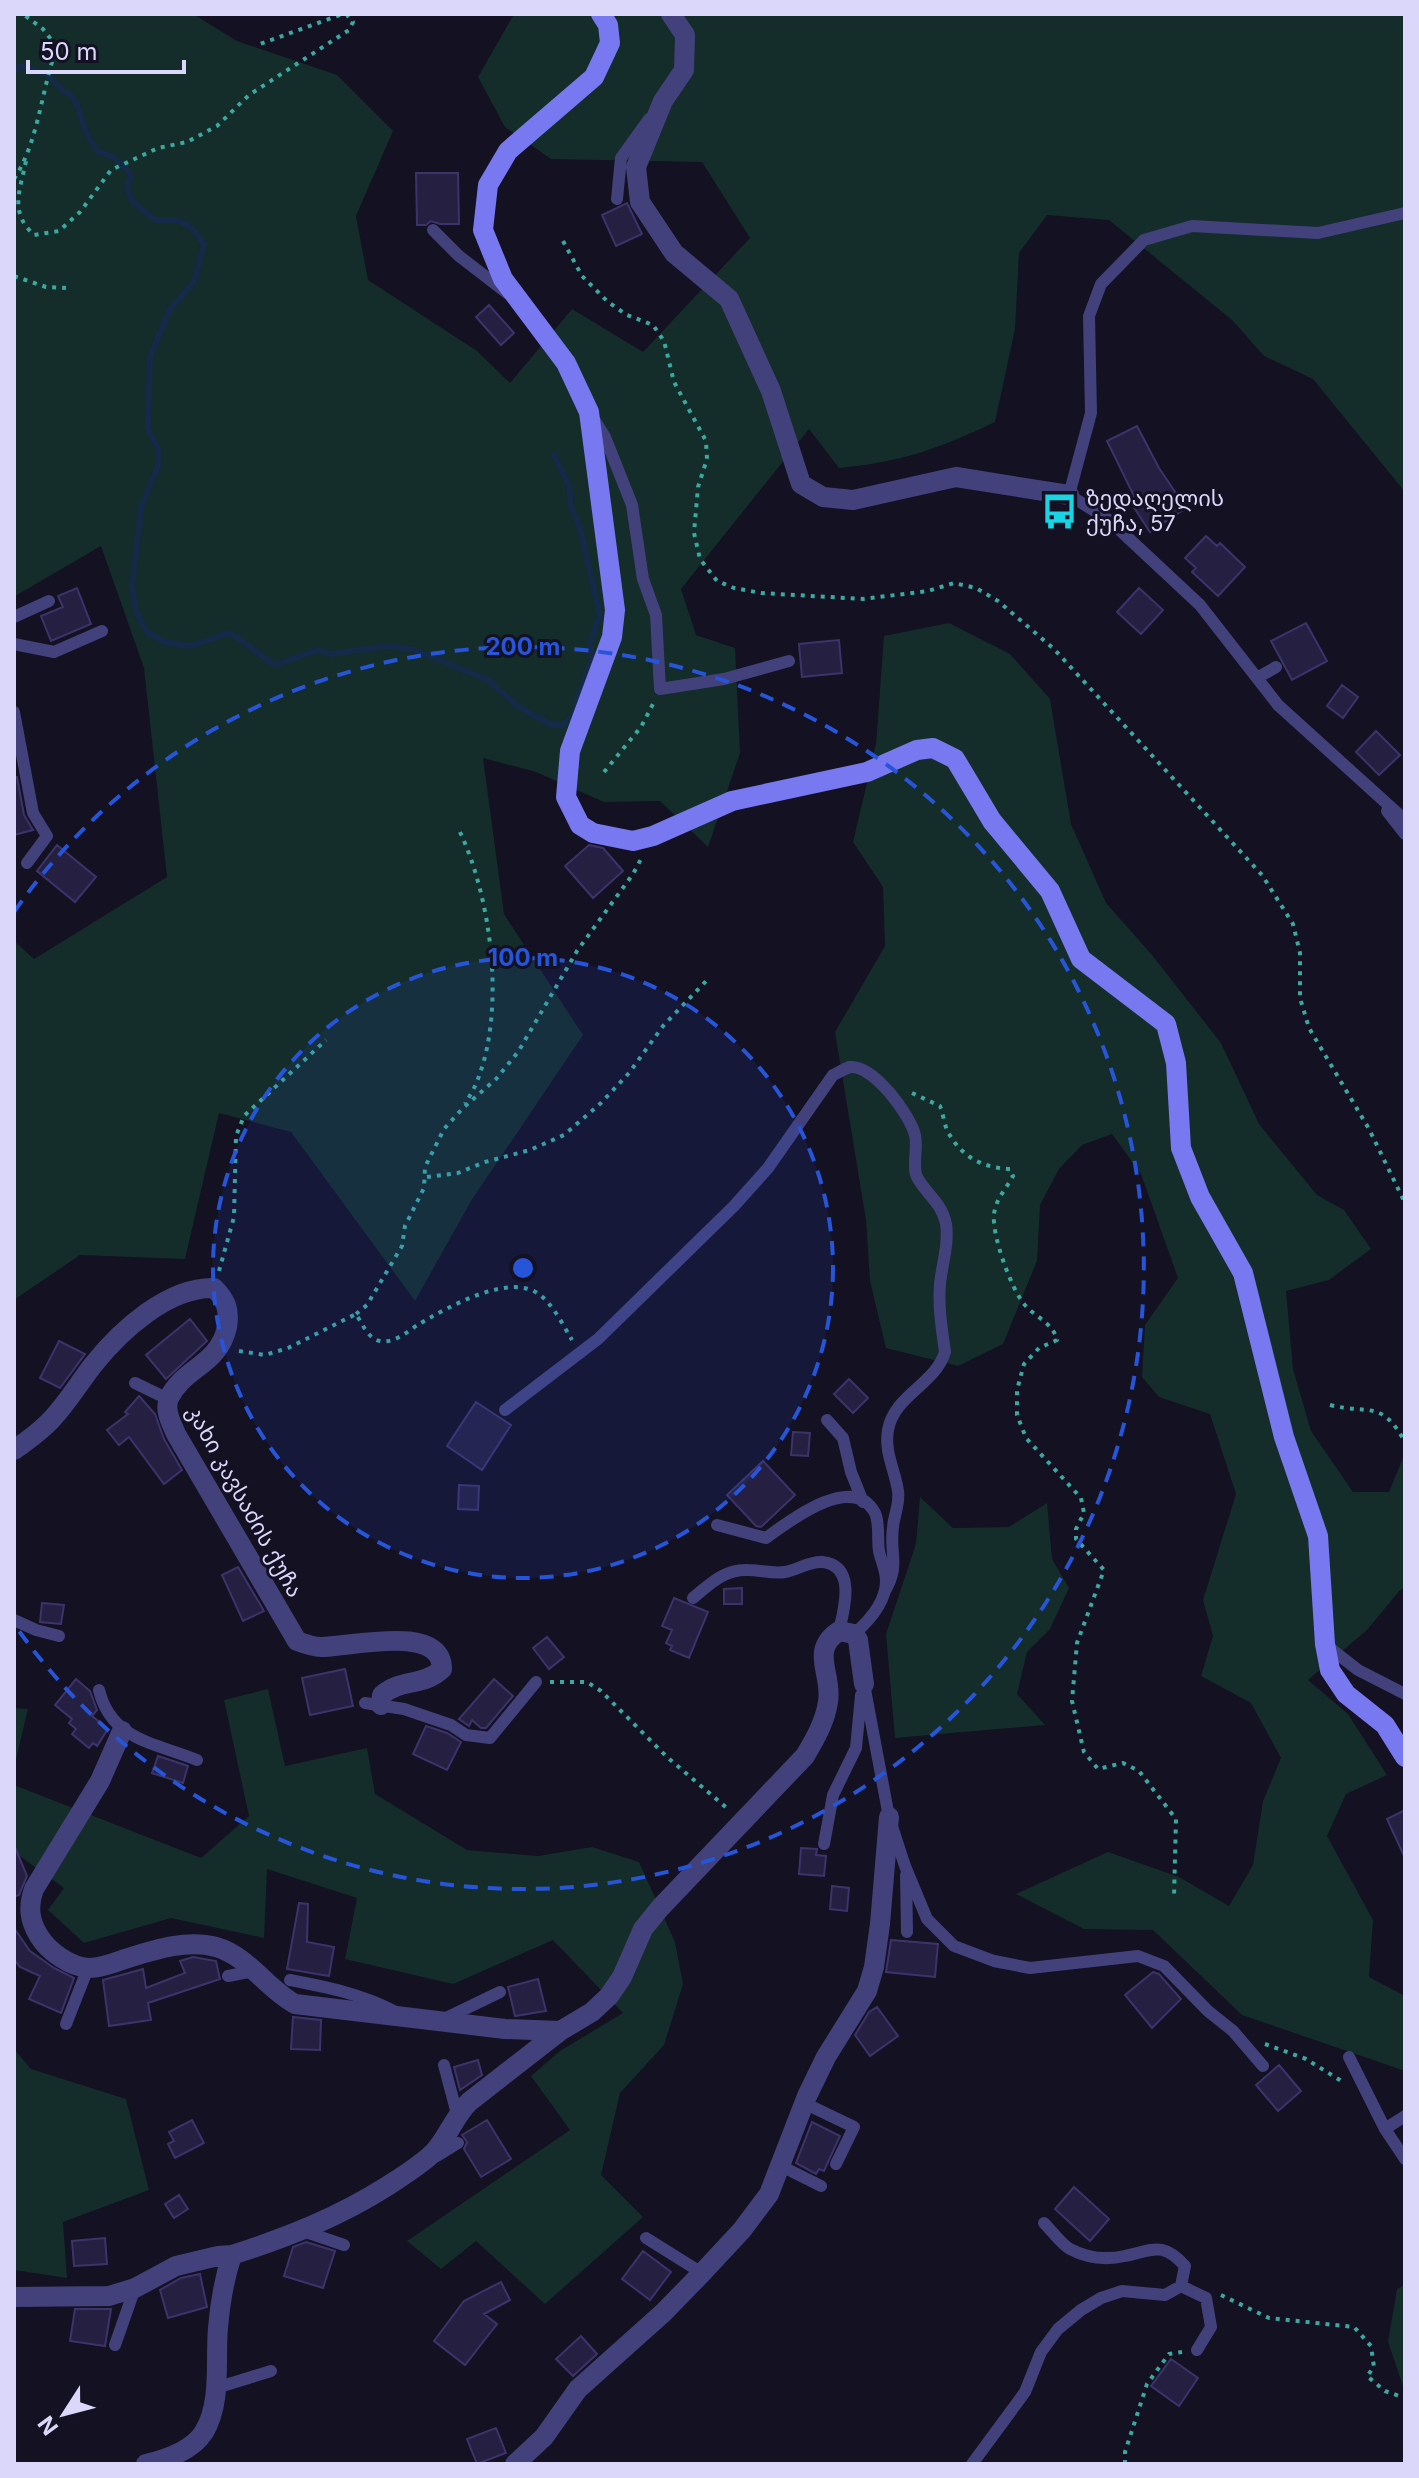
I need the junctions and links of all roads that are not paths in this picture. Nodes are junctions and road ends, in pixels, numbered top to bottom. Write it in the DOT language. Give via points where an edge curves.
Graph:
graph roads {
  1 [pos="601,14"];
  2 [pos="671,14"];
  3 [pos="663,101"];
  4 [pos="617,199"];
  5 [pos="1405,213"];
  6 [pos="433,230"];
  7 [pos="521,302"];
  8 [pos="589,412"];
  9 [pos="1069,495"];
  10 [pos="49,601"];
  11 [pos="14,617"];
  12 [pos="102,631"];
  13 [pos="14,644"];
  14 [pos="789,661"];
  15 [pos="1276,667"];
  16 [pos="1257,678"];
  17 [pos="14,712"];
  18 [pos="1367,782"];
  19 [pos="1405,820"];
  20 [pos="1405,834"];
  21 [pos="27,863"];
  22 [pos="135,1383"];
  23 [pos="168,1399"];
  24 [pos="505,1410"];
  25 [pos="827,1420"];
  26 [pos="14,1450"];
  27 [pos="863,1502"];
  28 [pos="717,1525"];
  29 [pos="884,1593"];
  30 [pos="693,1598"];
  31 [pos="14,1620"];
  32 [pos="846,1632"];
  33 [pos="59,1636"];
  34 [pos="1325,1644"];
  35 [pos="536,1682"];
  36 [pos="864,1684"];
  37 [pos="99,1690"];
  38 [pos="1405,1694"];
  39 [pos="373,1704"];
  40 [pos="122,1731"];
  41 [pos="1405,1757"];
  42 [pos="197,1760"];
  43 [pos="889,1817"];
  44 [pos="824,1844"];
  45 [pos="905,1866"];
  46 [pos="907,1932"];
  47 [pos="88,1968"];
  48 [pos="254,1971"];
  49 [pos="228,1976"];
  50 [pos="290,1980"];
  51 [pos="500,1992"];
  52 [pos="406,2017"];
  53 [pos="438,2022"];
  54 [pos="66,2024"];
  55 [pos="560,2031"];
  56 [pos="1349,2057"];
  57 [pos="444,2065"];
  58 [pos="1263,2066"];
  59 [pos="804,2103"];
  60 [pos="457,2114"];
  61 [pos="1405,2116"];
  62 [pos="1385,2129"];
  63 [pos="458,2143"];
  64 [pos="1405,2159"];
  65 [pos="836,2164"];
  66 [pos="781,2166"];
  67 [pos="413,2170"];
  68 [pos="821,2186"];
  69 [pos="1044,2223"];
  70 [pos="303,2231"];
  71 [pos="646,2238"];
  72 [pos="344,2245"];
  73 [pos="232,2255"];
  74 [pos="702,2273"];
  75 [pos="1181,2286"];
  76 [pos="135,2288"];
  77 [pos="14,2297"];
  78 [pos="115,2345"];
  79 [pos="1197,2350"];
  80 [pos="271,2371"];
  81 [pos="216,2388"];
  82 [pos="146,2464"];
  83 [pos="515,2464"];
  84 [pos="972,2464"];
  1 -- 7 [label="street" via="610,43 594,77 508,151 488,185 483,230 503,279"];
  2 -- 3 [label="street" via="685,35 684,70"];
  3 -- 4 [label="lane" via="621,158"];
  3 -- 9 [label="street" via="636,167 640,202 674,253 729,299 771,391 801,484 823,497 853,500 956,477"];
  5 -- 9 [label="lane" via="1318,233 1192,226 1144,240 1101,284 1089,316 1091,413"];
  6 -- 7 [label="lane" via="480,274"];
  7 -- 8 [label="street" via="566,363"];
  8 -- 14 [label="lane" via="605,437 632,505 643,579 656,615 660,689"];
  8 -- 34 [label="street" via="615,610 612,637 570,751 566,797 580,825 633,841 732,801 867,772 917,750 933,748 955,759 992,821 1050,891 1081,959 1166,1024 1176,1063 1181,1148 1200,1197 1243,1273 1284,1437 1318,1536"];
  9 -- 16 [label="lane" via="1109,520 1200,605"];
  10 -- 11 [label="lane"];
  12 -- 13 [label="lane" via="54,652"];
  15 -- 16 [label="lane"];
  16 -- 18 [label="lane" via="1278,705"];
  17 -- 21 [label="lane" via="33,813 47,836"];
  18 -- 19 [label="lane"];
  18 -- 20 [label="lane"];
  22 -- 23 [label="lane"];
  23 -- 26 [label="street, კახი კავსაძის ქუჩა" via="222,1342 229,1313 214,1288 197,1287 163,1301 110,1346 51,1420"];
  23 -- 39 [label="street, კახი კავსაძის ქუჩა" via="167,1413 176,1434 297,1641 317,1648 421,1642 442,1657 442,1669 432,1678 389,1689"];
  24 -- 29 [label="lane" via="580,1353 734,1206 768,1168 833,1075 850,1067 868,1072 886,1087 915,1133 914,1168 936,1199 946,1235 940,1285 945,1352 891,1417 887,1432 898,1492 895,1565"];
  25 -- 27 [label="lane" via="843,1438"];
  27 -- 28 [label="lane" via="819,1502 766,1538"];
  27 -- 29 [label="lane" via="875,1513"];
  29 -- 32 [label="lane" via="865,1623"];
  30 -- 32 [label="lane" via="730,1571 784,1572 824,1562 834,1566 847,1591"];
  31 -- 33 [label="lane"];
  32 -- 36 [label="street" via="858,1640"];
  32 -- 55 [label="street" via="824,1645 828,1706 805,1756 660,1908 643,1929 609,1996"];
  34 -- 38 [label="lane" via="1358,1670"];
  34 -- 41 [label="street" via="1330,1670 1346,1694 1385,1725"];
  35 -- 39 [label="lane" via="490,1738"];
  36 -- 43 [label="lane"];
  36 -- 44 [label="lane" via="856,1748 833,1795"];
  37 -- 40 [label="lane" via="103,1707"];
  40 -- 42 [label="lane"];
  40 -- 47 [label="street" via="100,1781 29,1904 32,1926 45,1946"];
  43 -- 45 [label="lane"];
  43 -- 59 [label="street" via="867,1991"];
  45 -- 46 [label="lane"];
  45 -- 58 [label="lane" via="927,1919 954,1946 1030,1968 1138,1956 1164,1966"];
  47 -- 48 [label="street" via="189,1945 232,1953"];
  47 -- 54 [label="lane"];
  48 -- 49 [label="lane"];
  48 -- 52 [label="street" via="295,2004"];
  50 -- 52 [label="lane" via="372,2000"];
  51 -- 53 [label="lane"];
  52 -- 53 [label="street"];
  53 -- 55 [label="street"];
  55 -- 60 [label="street"];
  56 -- 62 [label="lane"];
  57 -- 60 [label="lane"];
  59 -- 65 [label="lane" via="854,2127"];
  59 -- 66 [label="street"];
  60 -- 67 [label="street" via="435,2151"];
  61 -- 62 [label="lane"];
  62 -- 64 [label="lane"];
  63 -- 67 [label="lane"];
  66 -- 68 [label="lane"];
  66 -- 74 [label="street" via="769,2194"];
  67 -- 70 [label="street" via="353,2208"];
  69 -- 75 [label="lane" via="1068,2248 1096,2258 1123,2257 1153,2247 1174,2254 1185,2266"];
  70 -- 72 [label="lane"];
  70 -- 73 [label="street"];
  71 -- 74 [label="lane"];
  73 -- 76 [label="street" via="176,2266"];
  73 -- 81 [label="street" via="218,2326"];
  74 -- 83 [label="street" via="578,2389 544,2437"];
  75 -- 79 [label="lane" via="1206,2298 1211,2327"];
  75 -- 84 [label="lane" via="1165,2295 1122,2291 1101,2298 1058,2329 1041,2352 1025,2392"];
  76 -- 77 [label="street" via="109,2296"];
  76 -- 78 [label="lane"];
  80 -- 81 [label="lane"];
  81 -- 82 [label="street" via="203,2434 167,2459"];
}
